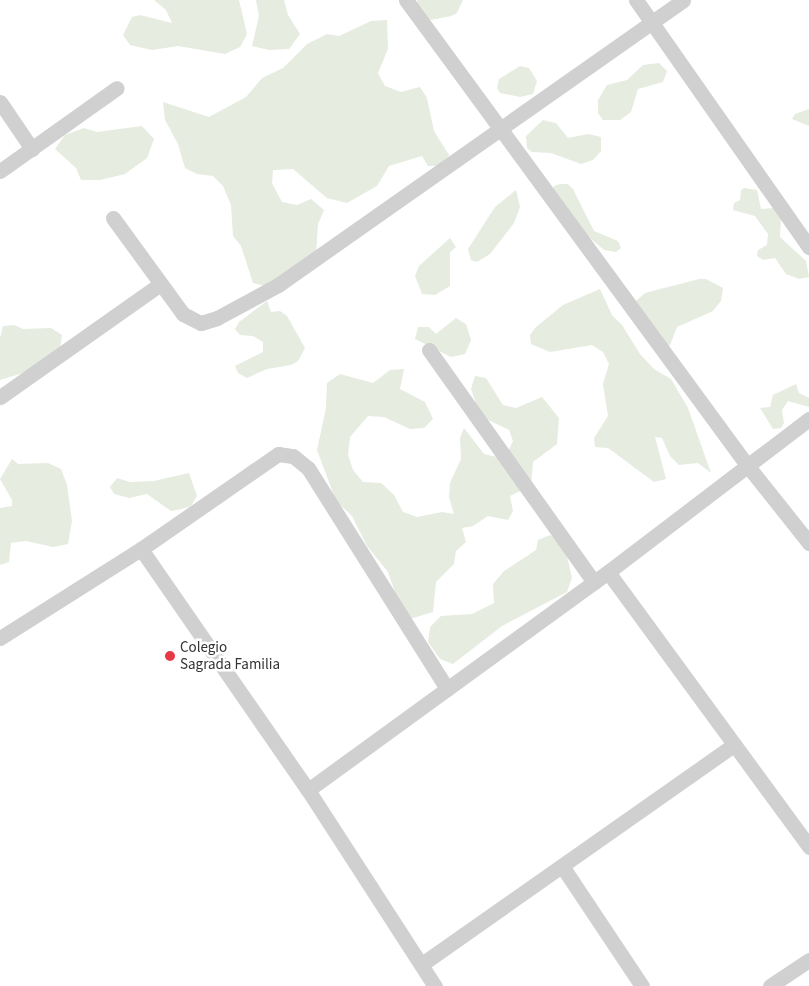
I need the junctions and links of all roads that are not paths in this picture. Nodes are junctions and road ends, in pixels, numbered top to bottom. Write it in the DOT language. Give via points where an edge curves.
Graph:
graph roads {
  1 [pos="406,0"];
  2 [pos="636,0"];
  3 [pos="683,0"];
  4 [pos="652,22"];
  5 [pos="117,88"];
  6 [pos="0,102"];
  7 [pos="498,128"];
  8 [pos="32,149"];
  9 [pos="0,171"];
  10 [pos="113,218"];
  11 [pos="809,247"];
  12 [pos="160,284"];
  13 [pos="429,350"];
  14 [pos="0,397"];
  15 [pos="809,419"];
  16 [pos="747,465"];
  17 [pos="809,543"];
  18 [pos="141,549"];
  19 [pos="608,572"];
  20 [pos="594,582"];
  21 [pos="0,638"];
  22 [pos="447,689"];
  23 [pos="734,745"];
  24 [pos="308,790"];
  25 [pos="809,847"];
  26 [pos="562,866"];
  27 [pos="809,960"];
  28 [pos="422,964"];
  29 [pos="435,986"];
  30 [pos="642,986"];
  31 [pos="770,986"];
  1 -- 7 [label="street"];
  2 -- 4 [label="street"];
  3 -- 4 [label="street"];
  4 -- 7 [label="street"];
  4 -- 11 [label="street"];
  5 -- 8 [label="street"];
  6 -- 8 [label="street"];
  7 -- 12 [label="street" via="278,285 216,318 200,323 183,314"];
  7 -- 16 [label="street"];
  8 -- 9 [label="street"];
  10 -- 12 [label="street"];
  12 -- 14 [label="street"];
  13 -- 20 [label="street"];
  15 -- 16 [label="street"];
  16 -- 17 [label="street"];
  16 -- 19 [label="street"];
  18 -- 21 [label="street"];
  18 -- 22 [label="street" via="278,454 293,456 308,468"];
  18 -- 24 [label="street"];
  19 -- 20 [label="street"];
  19 -- 23 [label="street"];
  20 -- 22 [label="street"];
  22 -- 24 [label="street"];
  23 -- 25 [label="street"];
  23 -- 26 [label="street"];
  24 -- 28 [label="street"];
  26 -- 28 [label="street"];
  26 -- 30 [label="street"];
  27 -- 31 [label="street"];
  28 -- 29 [label="street"];
}
